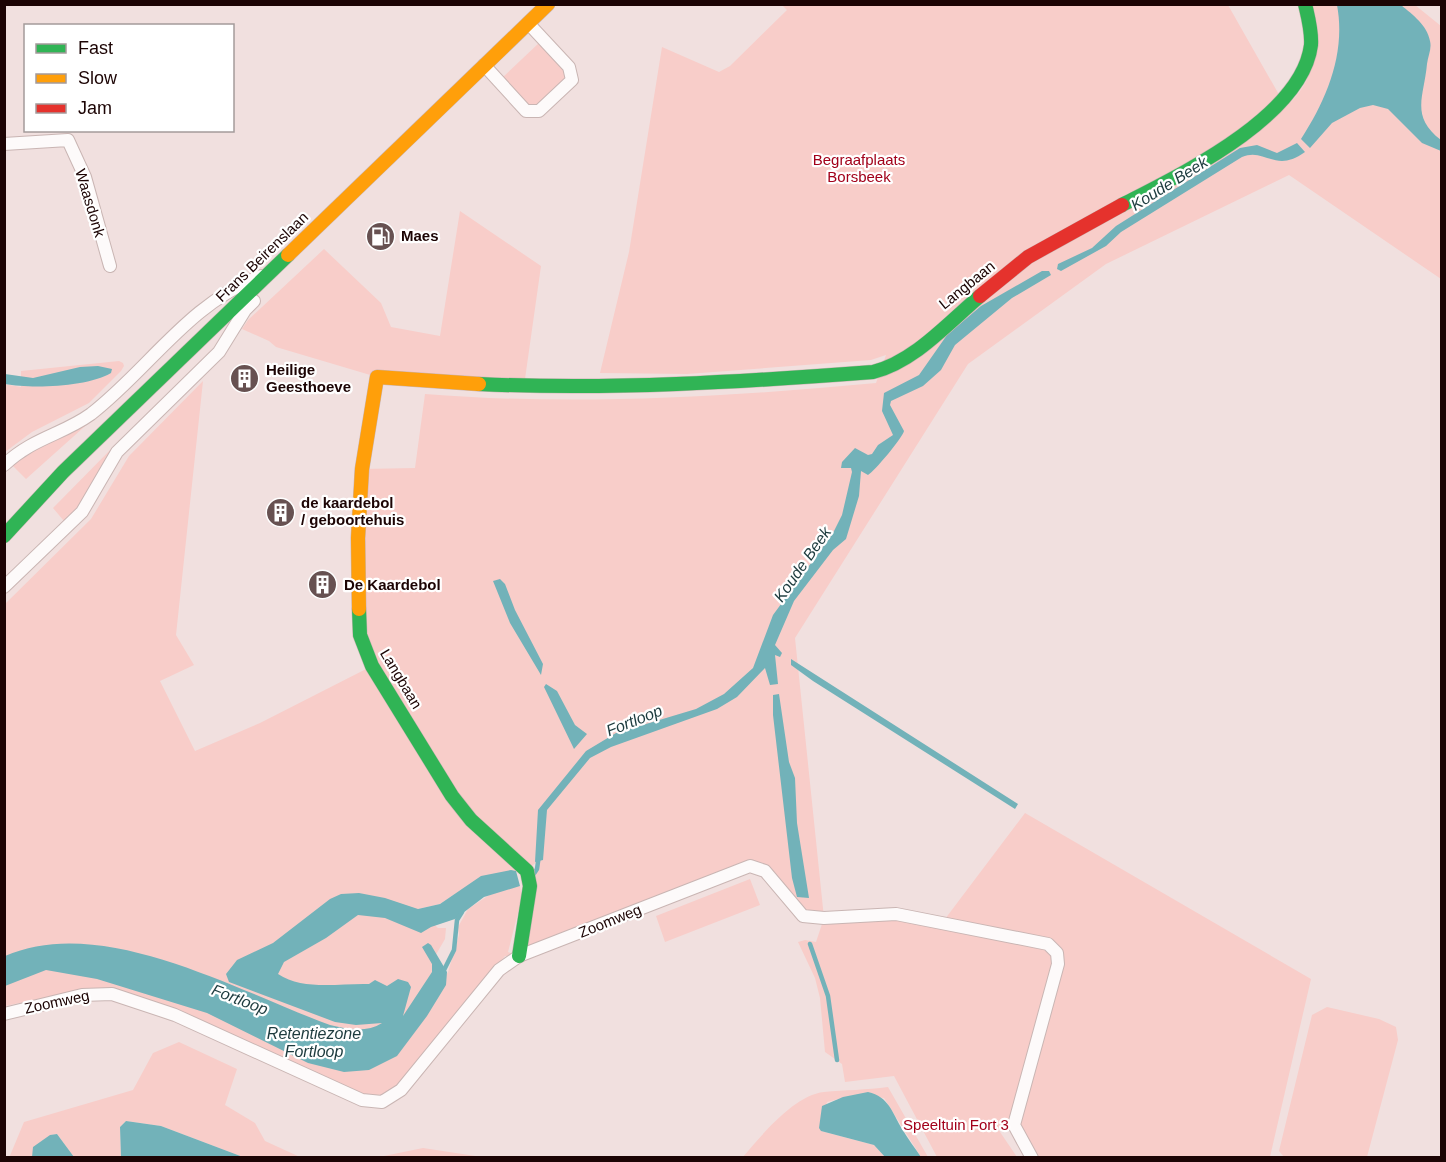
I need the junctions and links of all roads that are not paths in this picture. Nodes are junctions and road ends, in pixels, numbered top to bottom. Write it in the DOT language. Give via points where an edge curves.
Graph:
graph roads {
  1 [pos="548,4"];
  2 [pos="1305,4"];
  3 [pos="528,23"];
  4 [pos="484,65"];
  5 [pos="72,135"];
  6 [pos="4,144"];
  7 [pos="110,266"];
  8 [pos="268,274"];
  9 [pos="4,465"];
  10 [pos="63,472"];
  11 [pos="4,518"];
  12 [pos="4,536"];
  13 [pos="4,587"];
  14 [pos="519,956"];
  15 [pos="4,1014"];
  16 [pos="1032,1158"];
  1 -- 3 [label="street, Frans Beirenslaan"];
  2 -- 14 [label="street, Langbaan" via="1312,39 1305,67 1283,102 1228,146 1029,256 889,368 729,384 597,387 377,377 362,469 358,538 358,616 367,657 452,796 528,877"];
  3 -- 4 [label="street, Frans Beirenslaan"];
  3 -- 4 [label="street" via="569,67 572,80 539,111 526,111"];
  4 -- 8 [label="street, Frans Beirenslaan"];
  5 -- 6 [label="street, Waasdonk"];
  5 -- 7 [label="street, Waasdonk"];
  8 -- 9 [label="street" via="245,282 201,310 93,412 31,444"];
  8 -- 10 [label="street, Frans Beirenslaan"];
  8 -- 13 [label="street" via="256,299 219,352 124,443 81,512"];
  10 -- 11 [label="street, Frans Beirenslaan"];
  10 -- 12 [label="street, Frans Beirenslaan"];
  14 -- 15 [label="street, Zoomweg" via="499,970 401,1090 382,1102 363,1100 175,1015 112,994 82,995"];
  14 -- 16 [label="street, Zoomweg" via="750,866 765,871 803,916 896,914 1048,944 1057,953 1058,964 1014,1125"];
}
